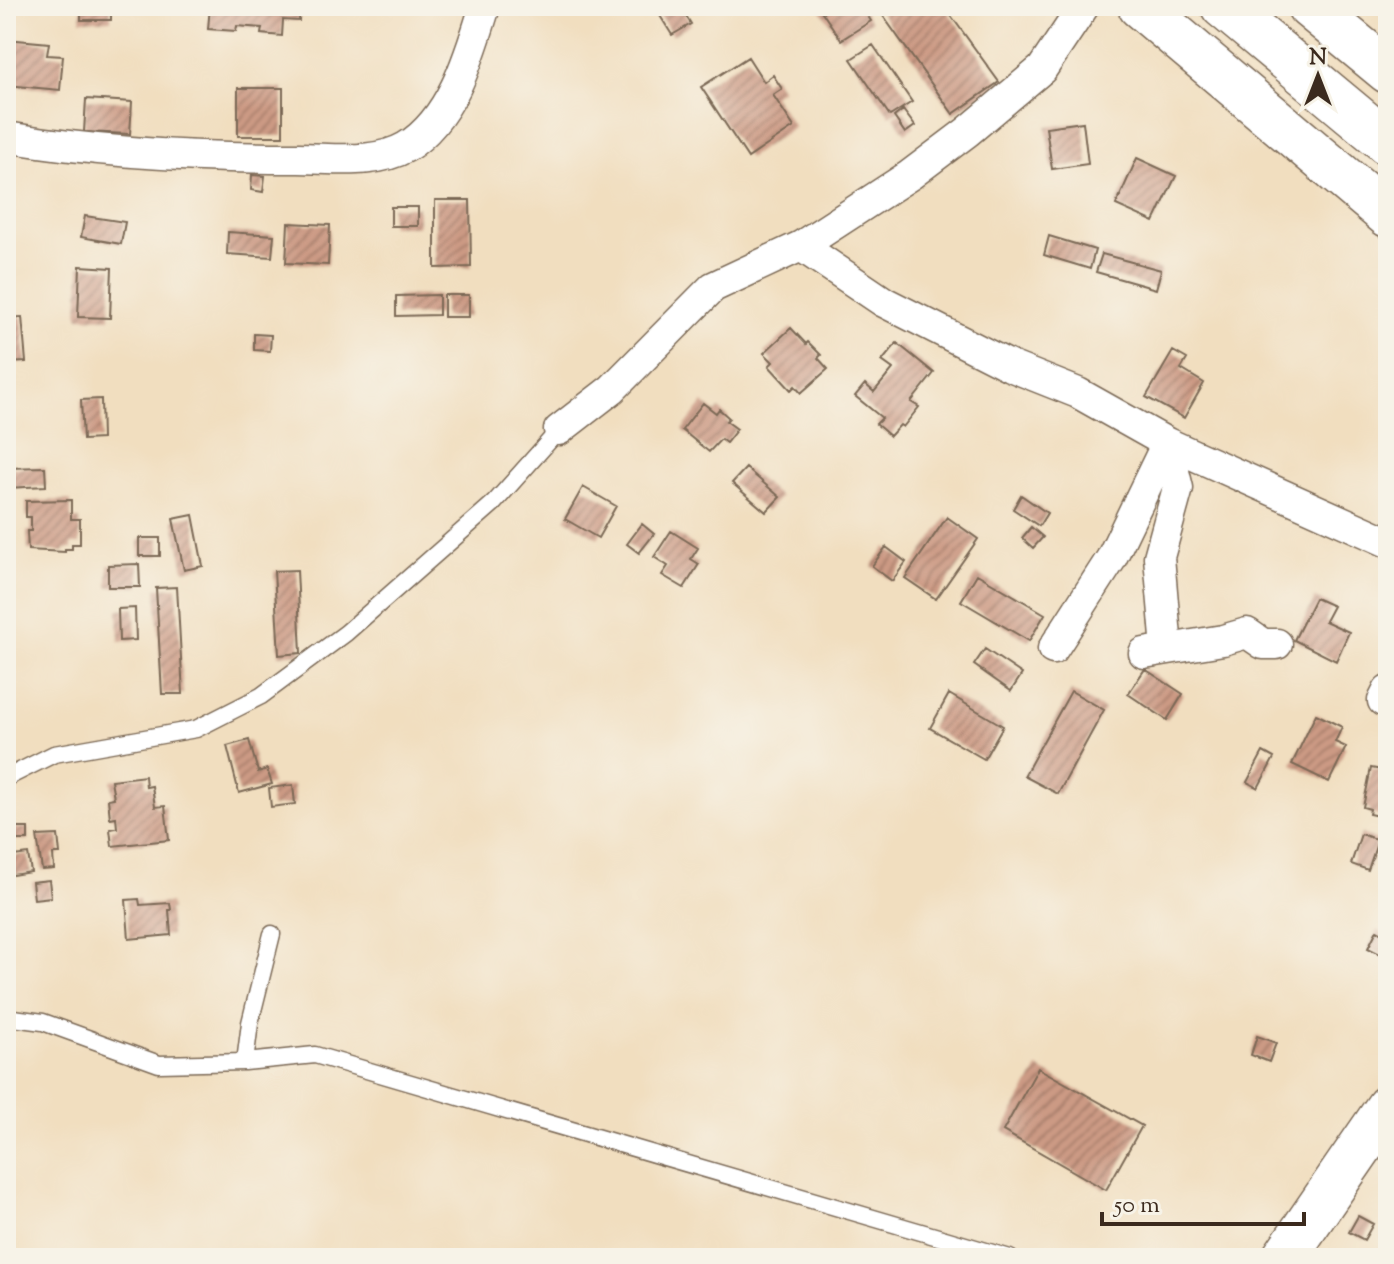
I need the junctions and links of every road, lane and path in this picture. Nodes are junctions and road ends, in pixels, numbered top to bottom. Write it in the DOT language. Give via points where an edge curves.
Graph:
graph roads {
  1 [pos="485,6"];
  2 [pos="1084,6"];
  3 [pos="1140,6"];
  4 [pos="1223,6"];
  5 [pos="1309,6"];
  6 [pos="1388,71"];
  7 [pos="6,137"];
  8 [pos="1388,143"];
  9 [pos="1388,215"];
  10 [pos="801,246"];
  11 [pos="559,430"];
  12 [pos="1167,443"];
  13 [pos="1388,542"];
  14 [pos="1277,644"];
  15 [pos="1053,649"];
  16 [pos="6,778"];
  17 [pos="272,934"];
  18 [pos="6,1017"];
  19 [pos="245,1062"];
  20 [pos="1388,1107"];
  21 [pos="1010,1258"];
  22 [pos="1284,1258"];
  1 -- 7 [label="street" via="449,99 428,129 404,148 367,159 197,155 69,147"];
  2 -- 10 [label="street" via="1042,69 910,175"];
  3 -- 9 [label="main road"];
  4 -- 8 [label="main road"];
  5 -- 6 [label="main road"];
  10 -- 11 [label="street" via="713,287 612,389"];
  10 -- 12 [label="street" via="884,302 1010,366 1078,393"];
  11 -- 16 [label="lane" via="494,503 346,633 261,696 196,729 54,754"];
  12 -- 13 [label="street"];
  12 -- 14 [label="street" via="1178,488 1159,557 1155,651 1247,633 1263,644"];
  12 -- 15 [label="street" via="1111,559"];
  17 -- 19 [label="lane"];
  18 -- 19 [label="lane" via="43,1022 159,1064"];
  19 -- 21 [label="lane" via="315,1055"];
  20 -- 22 [label="main road"];
}
